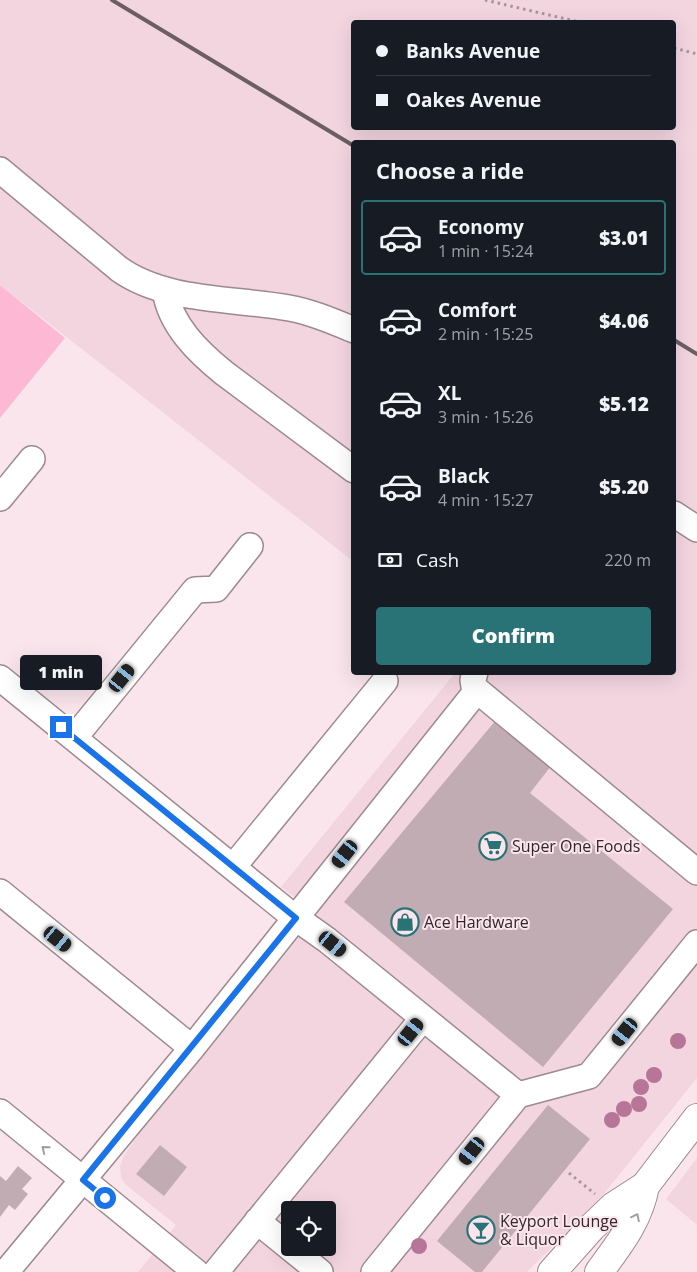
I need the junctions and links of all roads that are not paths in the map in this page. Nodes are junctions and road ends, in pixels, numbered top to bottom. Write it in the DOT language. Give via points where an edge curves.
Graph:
graph roads {
  1 [pos="0,170"];
  2 [pos="165,290"];
  3 [pos="351,329"];
  4 [pos="32,459"];
  5 [pos="351,468"];
  6 [pos="0,498"];
  7 [pos="676,515"];
  8 [pos="697,529"];
  9 [pos="250,546"];
  10 [pos="0,679"];
  11 [pos="385,682"];
  12 [pos="475,683"];
  13 [pos="74,738"];
  14 [pos="233,867"];
  15 [pos="697,872"];
  16 [pos="0,892"];
  17 [pos="296,918"];
  18 [pos="697,943"];
  19 [pos="423,1018"];
  20 [pos="192,1048"];
  21 [pos="518,1095"];
  22 [pos="0,1112"];
  23 [pos="697,1118"];
  24 [pos="83,1180"];
  25 [pos="645,1186"];
  26 [pos="257,1221"];
  27 [pos="554,1268"];
  28 [pos="6,1272"];
  29 [pos="196,1272"];
  30 [pos="216,1272"];
  31 [pos="320,1272"];
  32 [pos="374,1272"];
  33 [pos="599,1272"];
  1 -- 2 [label="street" via="124,272 138,281"];
  2 -- 3 [label="street" via="294,309"];
  2 -- 5 [label="street" via="175,321 206,357"];
  4 -- 6 [label="street"];
  7 -- 8 [label="street"];
  9 -- 13 [label="street" via="216,589 195,590"];
  10 -- 13 [label="street"];
  11 -- 14 [label="street"];
  12 -- 15 [label="street" via="478,691"];
  12 -- 17 [label="street"];
  13 -- 14 [label="street"];
  14 -- 17 [label="street"];
  16 -- 20 [label="street"];
  17 -- 19 [label="street" via="328,940"];
  17 -- 20 [label="street"];
  18 -- 21 [label="street" via="589,1076"];
  19 -- 21 [label="street"];
  19 -- 26 [label="street"];
  20 -- 24 [label="street"];
  21 -- 32 [label="street"];
  24 -- 22 [label="street, one-way"];
  23 -- 25 [label="highway"];
  24 -- 28 [label="street"];
  24 -- 29 [label="street"];
  25 -- 27 [label="highway" via="614,1206"];
  33 -- 25 [label="highway, one-way" via="636,1218"];
  26 -- 30 [label="street"];
  26 -- 31 [label="street"];
}
